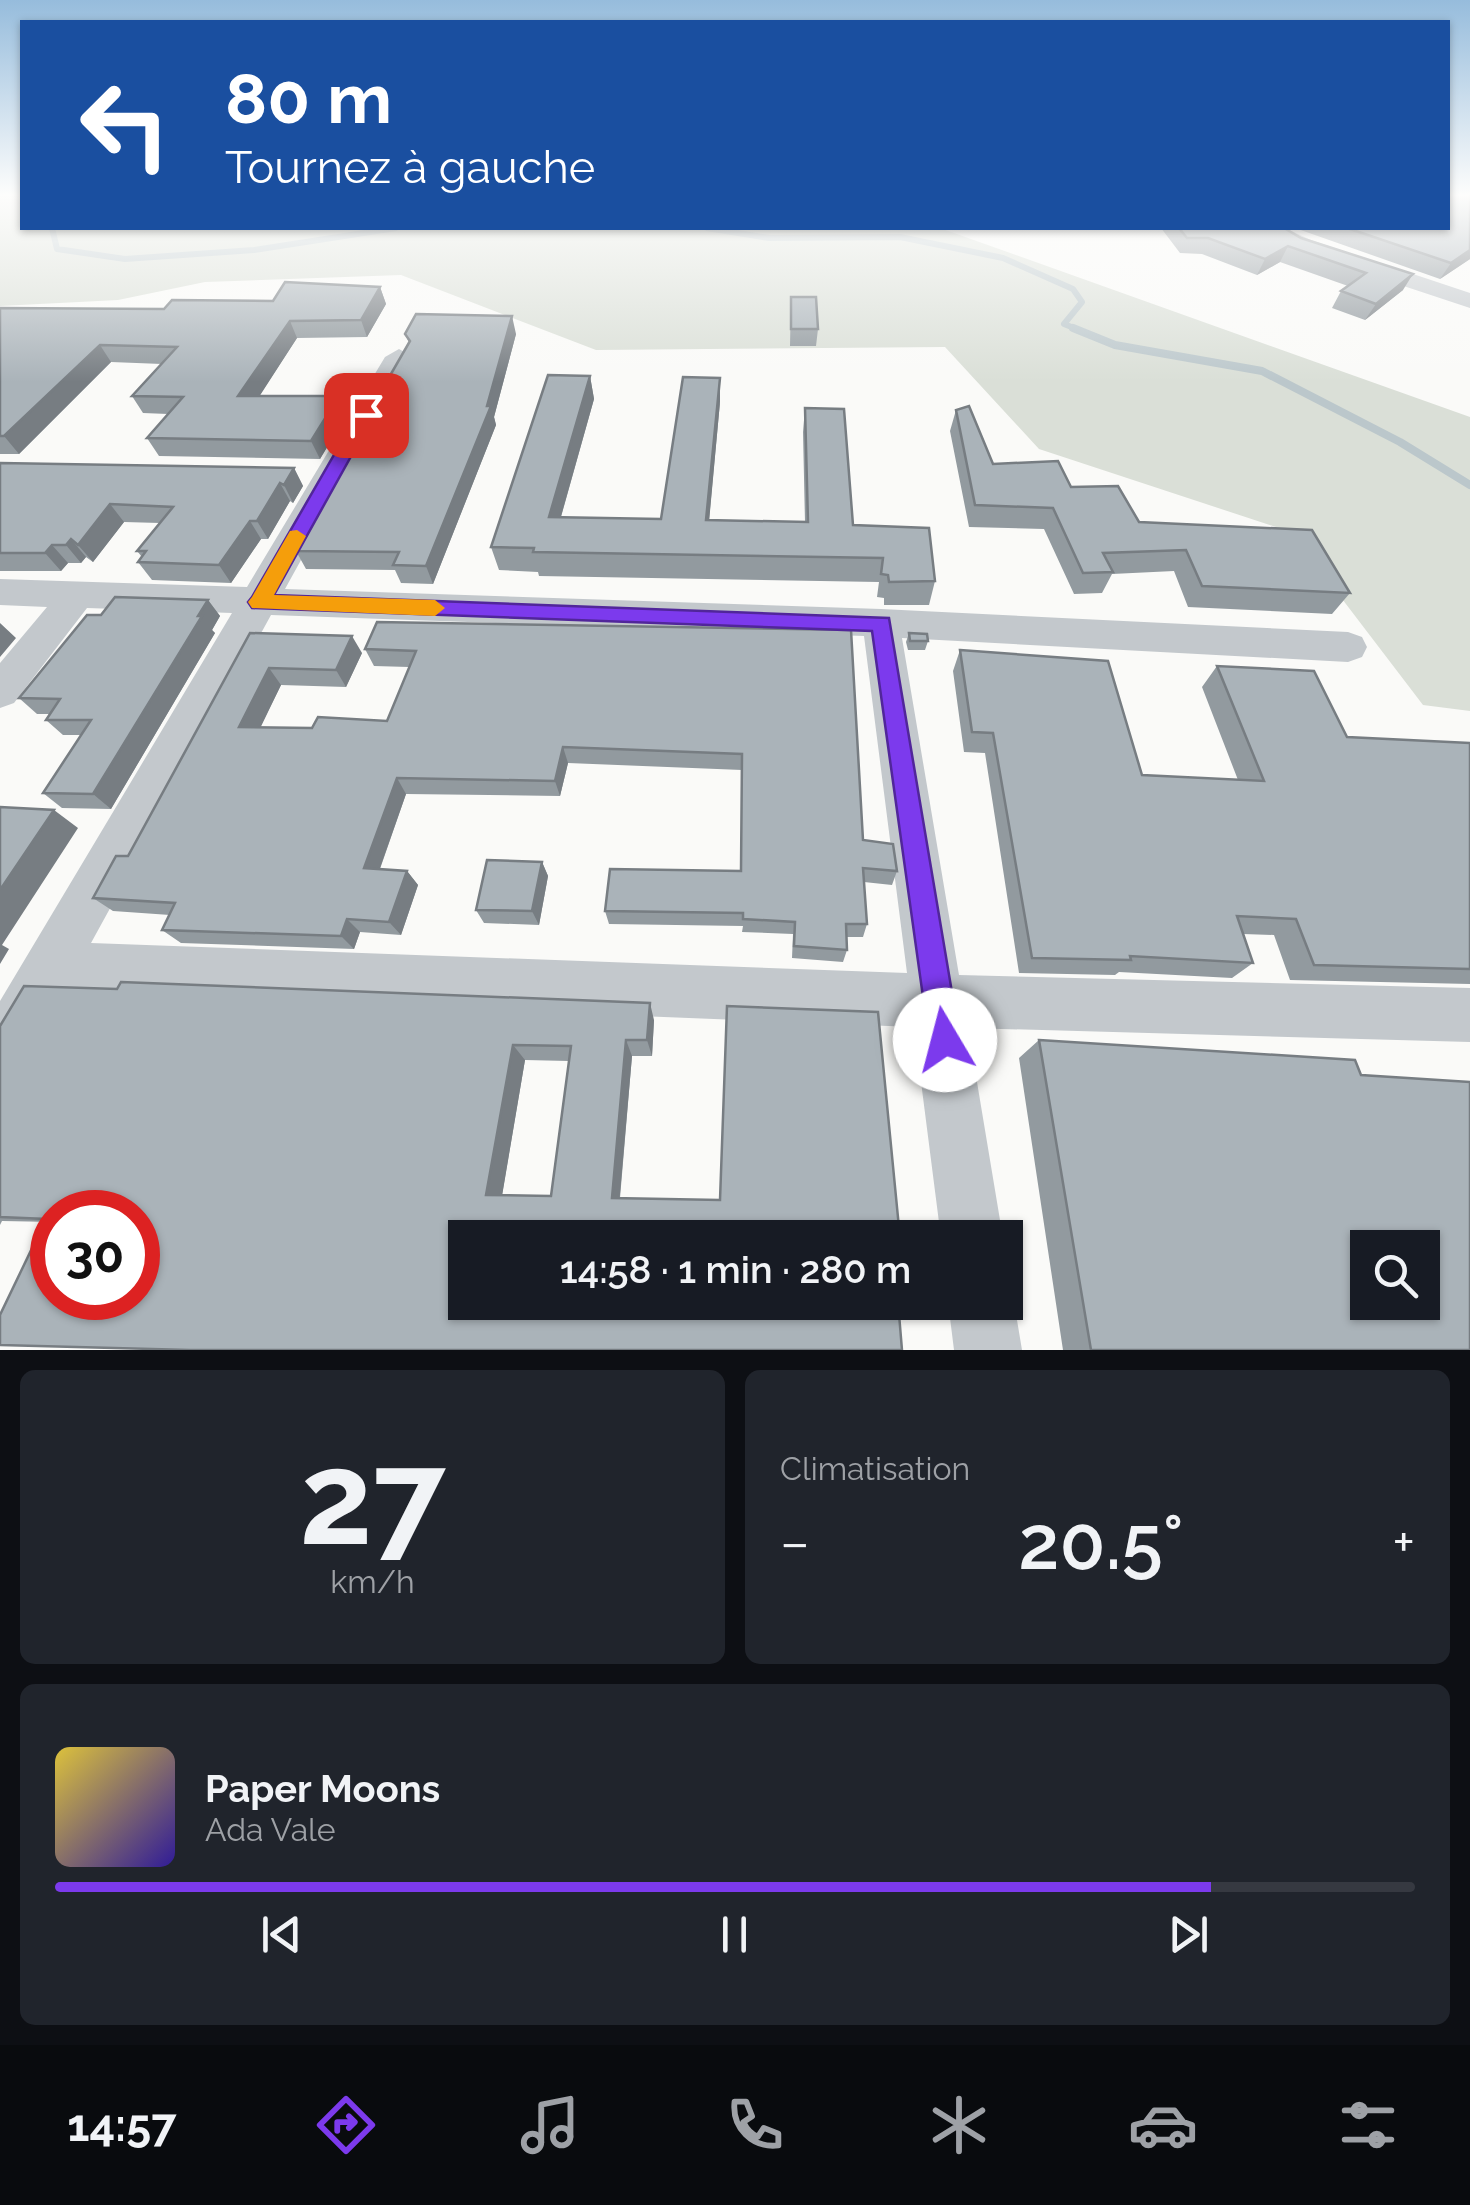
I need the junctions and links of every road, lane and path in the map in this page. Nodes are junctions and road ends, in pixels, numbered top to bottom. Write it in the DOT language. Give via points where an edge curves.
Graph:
graph roads {
  1 [pos="1337,256"];
  2 [pos="1470,301"];
  3 [pos="399,357"];
  4 [pos="0,592"];
  5 [pos="78,594"];
  6 [pos="259,602"];
  7 [pos="881,623"];
  8 [pos="1348,647"];
  9 [pos="0,692"];
  10 [pos="49,967"];
  11 [pos="939,1001"];
  12 [pos="1470,1015"];
  13 [pos="0,1053"];
  14 [pos="969,1220"];
  15 [pos="984,1320"];
  16 [pos="988,1350"];
  1 -- 2 [label="street"];
  3 -- 6 [label="street" via="313,473"];
  4 -- 5 [label="street"];
  5 -- 6 [label="street"];
  5 -- 9 [label="street"];
  6 -- 7 [label="street"];
  6 -- 10 [label="street"];
  7 -- 8 [label="street"];
  7 -- 11 [label="street"];
  10 -- 11 [label="street"];
  10 -- 13 [label="street"];
  11 -- 12 [label="street"];
  11 -- 14 [label="street"];
  15 -- 16 [label="street"];
}
